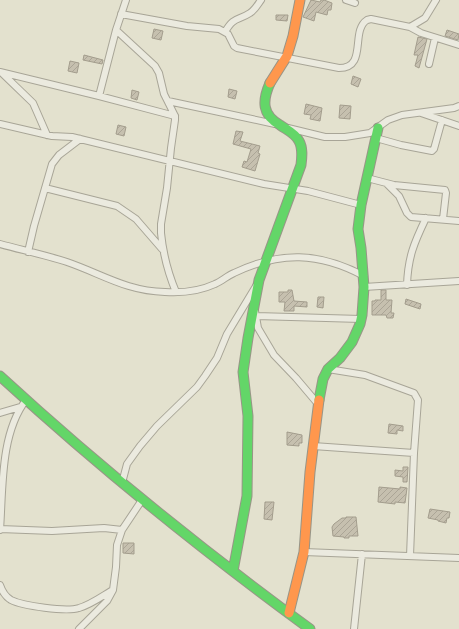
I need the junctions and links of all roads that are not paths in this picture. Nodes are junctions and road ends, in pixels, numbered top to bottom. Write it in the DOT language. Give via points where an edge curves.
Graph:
graph roads {
  1 [pos="126,0"];
  2 [pos="261,0"];
  3 [pos="300,0"];
  4 [pos="346,0"];
  5 [pos="436,0"];
  6 [pos="355,3"];
  7 [pos="121,14"];
  8 [pos="410,27"];
  9 [pos="116,30"];
  10 [pos="225,32"];
  11 [pos="435,38"];
  12 [pos="459,45"];
  13 [pos="286,58"];
  14 [pos="429,64"];
  15 [pos="0,72"];
  16 [pos="99,96"];
  17 [pos="168,101"];
  18 [pos="459,106"];
  19 [pos="417,112"];
  20 [pos="175,116"];
  21 [pos="442,120"];
  22 [pos="0,124"];
  23 [pos="280,126"];
  24 [pos="459,126"];
  25 [pos="378,128"];
  26 [pos="47,135"];
  27 [pos="80,138"];
  28 [pos="376,138"];
  29 [pos="170,160"];
  30 [pos="367,178"];
  31 [pos="385,183"];
  32 [pos="45,188"];
  33 [pos="293,189"];
  34 [pos="361,205"];
  35 [pos="426,218"];
  36 [pos="443,219"];
  37 [pos="459,221"];
  38 [pos="0,244"];
  39 [pos="162,248"];
  40 [pos="28,252"];
  41 [pos="267,262"];
  42 [pos="364,276"];
  43 [pos="260,280"];
  44 [pos="459,281"];
  45 [pos="407,285"];
  46 [pos="364,287"];
  47 [pos="176,292"];
  48 [pos="255,312"];
  49 [pos="361,319"];
  50 [pos="328,369"];
  51 [pos="0,376"];
  52 [pos="26,400"];
  53 [pos="318,404"];
  54 [pos="20,407"];
  55 [pos="0,413"];
  56 [pos="313,446"];
  57 [pos="414,453"];
  58 [pos="2,475"];
  59 [pos="122,483"];
  60 [pos="142,500"];
  61 [pos="0,529"];
  62 [pos="122,530"];
  63 [pos="304,552"];
  64 [pos="362,554"];
  65 [pos="410,556"];
  66 [pos="459,558"];
  67 [pos="233,571"];
  68 [pos="0,585"];
  69 [pos="112,590"];
  70 [pos="289,613"];
  71 [pos="79,629"];
  72 [pos="310,629"];
  73 [pos="354,629"];
  1 -- 7 [label="street"];
  2 -- 10 [label="street" via="251,12 230,23"];
  3 -- 13 [label="street"];
  4 -- 6 [label="street"];
  5 -- 8 [label="street" via="425,18"];
  7 -- 9 [label="street"];
  7 -- 10 [label="street"];
  8 -- 11 [label="street"];
  8 -- 13 [label="street" via="371,19 364,21 355,59 352,64 343,68"];
  9 -- 16 [label="street"];
  9 -- 17 [label="street" via="155,66"];
  10 -- 13 [label="street" via="237,48"];
  11 -- 12 [label="street"];
  11 -- 14 [label="street"];
  13 -- 23 [label="street" via="273,77 265,100 267,114"];
  15 -- 16 [label="street"];
  15 -- 26 [label="street" via="33,103"];
  16 -- 20 [label="street"];
  17 -- 20 [label="street"];
  17 -- 23 [label="street"];
  18 -- 19 [label="street"];
  19 -- 21 [label="street"];
  19 -- 25 [label="street" via="388,120"];
  20 -- 29 [label="street"];
  21 -- 24 [label="street"];
  21 -- 28 [label="street" via="432,151"];
  22 -- 26 [label="street"];
  23 -- 25 [label="street" via="324,137 345,138"];
  23 -- 33 [label="street" via="299,139 303,148 301,165"];
  25 -- 28 [label="street"];
  26 -- 27 [label="street"];
  27 -- 29 [label="street"];
  27 -- 32 [label="street" via="54,159"];
  28 -- 30 [label="street"];
  29 -- 33 [label="street"];
  29 -- 39 [label="street" via="161,224"];
  30 -- 31 [label="street"];
  30 -- 34 [label="street"];
  31 -- 35 [label="street" via="399,196 408,215"];
  31 -- 36 [label="street" via="445,190"];
  32 -- 39 [label="street" via="117,206 136,219"];
  32 -- 40 [label="street"];
  33 -- 34 [label="street"];
  33 -- 41 [label="street"];
  34 -- 42 [label="street" via="358,229"];
  35 -- 36 [label="street"];
  35 -- 45 [label="street" via="409,260"];
  36 -- 37 [label="street"];
  38 -- 40 [label="street"];
  39 -- 47 [label="street"];
  40 -- 47 [label="street" via="67,262 118,284 142,290"];
  41 -- 42 [label="street" via="292,256 314,258 347,267"];
  41 -- 43 [label="street"];
  41 -- 47 [label="street" via="233,274 213,285"];
  42 -- 46 [label="street"];
  43 -- 48 [label="street"];
  43 -- 59 [label="street" via="227,334 210,370 140,446 127,464"];
  44 -- 45 [label="street"];
  45 -- 46 [label="street"];
  46 -- 49 [label="street"];
  48 -- 49 [label="street"];
  48 -- 53 [label="street" via="258,328 274,355"];
  48 -- 67 [label="street" via="243,372 248,416 247,496"];
  49 -- 50 [label="street" via="352,342"];
  50 -- 53 [label="street" via="323,379"];
  50 -- 57 [label="street" via="365,375 414,393 418,400"];
  51 -- 52 [label="street"];
  52 -- 54 [label="street"];
  52 -- 59 [label="street"];
  53 -- 56 [label="street"];
  54 -- 55 [label="street"];
  54 -- 58 [label="street" via="9,436"];
  56 -- 57 [label="street"];
  56 -- 63 [label="street"];
  57 -- 65 [label="street"];
  58 -- 61 [label="street"];
  59 -- 60 [label="street"];
  60 -- 62 [label="street"];
  60 -- 67 [label="street"];
  61 -- 62 [label="street"];
  62 -- 69 [label="street" via="117,545"];
  63 -- 64 [label="street"];
  63 -- 70 [label="street"];
  64 -- 65 [label="street"];
  64 -- 73 [label="street"];
  65 -- 66 [label="street"];
  67 -- 70 [label="street"];
  68 -- 69 [label="street" via="10,599 23,604 66,610 78,609"];
  69 -- 71 [label="street" via="107,601"];
  70 -- 72 [label="street"];
}
